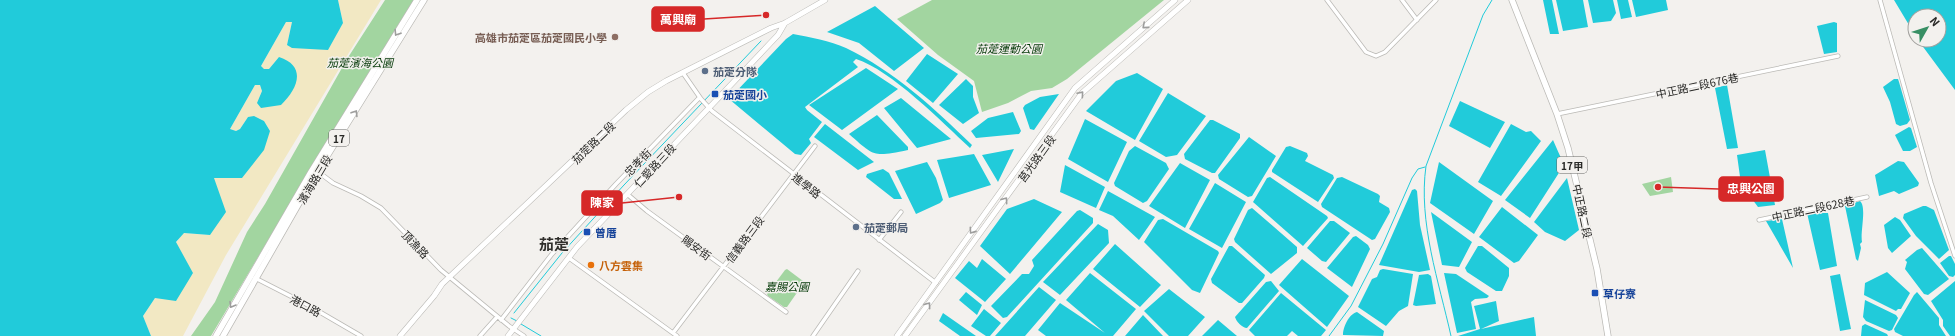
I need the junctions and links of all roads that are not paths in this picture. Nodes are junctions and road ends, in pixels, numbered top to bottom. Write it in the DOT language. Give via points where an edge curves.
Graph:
graph roads {
  1 [pos="417,0"];
  2 [pos="424,0"];
  3 [pos="825,0"];
  4 [pos="1175,0"];
  5 [pos="1188,0"];
  6 [pos="1328,0"];
  7 [pos="1402,0"];
  8 [pos="1436,0"];
  9 [pos="1512,0"];
  10 [pos="1880,0"];
  11 [pos="1417,20"];
  12 [pos="785,23"];
  13 [pos="1838,56"];
  14 [pos="683,73"];
  15 [pos="700,99"];
  16 [pos="706,106"];
  17 [pos="1557,114"];
  18 [pos="815,146"];
  19 [pos="315,170"];
  20 [pos="794,174"];
  21 [pos="1004,186"];
  22 [pos="1014,188"];
  23 [pos="627,194"];
  24 [pos="1867,197"];
  25 [pos="901,212"];
  26 [pos="1759,220"];
  27 [pos="879,240"];
  28 [pos="1955,256"];
  29 [pos="569,258"];
  30 [pos="724,266"];
  31 [pos="858,271"];
  32 [pos="449,276"];
  33 [pos="253,277"];
  34 [pos="935,283"];
  35 [pos="942,287"];
  36 [pos="786,312"];
  37 [pos="497,317"];
  38 [pos="501,320"];
  39 [pos="513,329"];
  40 [pos="673,333"];
  41 [pos="216,336"];
  42 [pos="223,336"];
  43 [pos="361,336"];
  44 [pos="400,336"];
  45 [pos="480,336"];
  46 [pos="508,336"];
  47 [pos="524,336"];
  48 [pos="677,336"];
  49 [pos="813,336"];
  50 [pos="896,336"];
  51 [pos="905,336"];
  52 [pos="1608,336"];
  1 -- 19 [label="main road, 濱海路三段 / 17, one-way"];
  19 -- 2 [label="main road, 濱海路三段 / 17, one-way"];
  3 -- 12 [label="street, 茄萣路二段"];
  4 -- 21 [label="street, 莒光路三段, one-way" via="1075,88"];
  22 -- 5 [label="street, 莒光路三段, one-way" via="1082,93"];
  6 -- 11 [label="street" via="1366,52 1376,56 1385,52"];
  7 -- 11 [label="street"];
  8 -- 11 [label="street"];
  9 -- 17 [label="main road, 中正路二段 / 17甲"];
  10 -- 28 [label="street" via="1931,183"];
  12 -- 14 [label="street, 茄萣路二段"];
  12 -- 16 [label="street, 仁愛路三段" via="778,36"];
  13 -- 17 [label="street, 中正路二段676巷"];
  14 -- 15 [label="street, 進學路"];
  14 -- 32 [label="street, 茄萣路二段" via="648,92 626,110"];
  15 -- 16 [label="street, 進學路"];
  15 -- 38 [label="street, 忠孝街" via="616,184 552,254"];
  16 -- 20 [label="street, 進學路"];
  16 -- 23 [label="street, 仁愛路三段"];
  17 -- 52 [label="main road, 中正路二段 / 17甲" via="1597,269"];
  18 -- 20 [label="street, 信義路三段"];
  19 -- 32 [label="street, 頂漁路" via="333,183 381,208"];
  19 -- 33 [label="main road, 濱海路三段 / 17"];
  20 -- 27 [label="street, 進學路"];
  20 -- 30 [label="street, 信義路三段"];
  21 -- 22 [label="street"];
  21 -- 34 [label="street, 莒光路三段, one-way"];
  35 -- 22 [label="street, 莒光路三段, one-way"];
  23 -- 29 [label="street, 仁愛路三段"];
  23 -- 30 [label="street, 賜安街"];
  24 -- 26 [label="street, 中正路二段628巷"];
  25 -- 27 [label="street"];
  27 -- 34 [label="street, 進學路"];
  29 -- 39 [label="street, 仁愛路三段"];
  29 -- 40 [label="street"];
  30 -- 36 [label="street, 賜安街"];
  30 -- 40 [label="street, 信義路三段"];
  31 -- 49 [label="street"];
  32 -- 37 [label="street, 頂漁路"];
  32 -- 44 [label="street, 茄萣路二段"];
  33 -- 41 [label="main road, 17, one-way"];
  33 -- 42 [label="main road, 17"];
  33 -- 43 [label="street, 港口路"];
  34 -- 35 [label="street, 進學路"];
  34 -- 50 [label="street, 莒光路三段"];
  51 -- 35 [label="street, 莒光路三段, one-way"];
  37 -- 38 [label="street, 頂漁路"];
  37 -- 45 [label="street"];
  38 -- 39 [label="street, 頂漁路"];
  39 -- 46 [label="street, 仁愛路三段"];
  39 -- 47 [label="street, 頂漁路"];
  40 -- 48 [label="street"];
}
